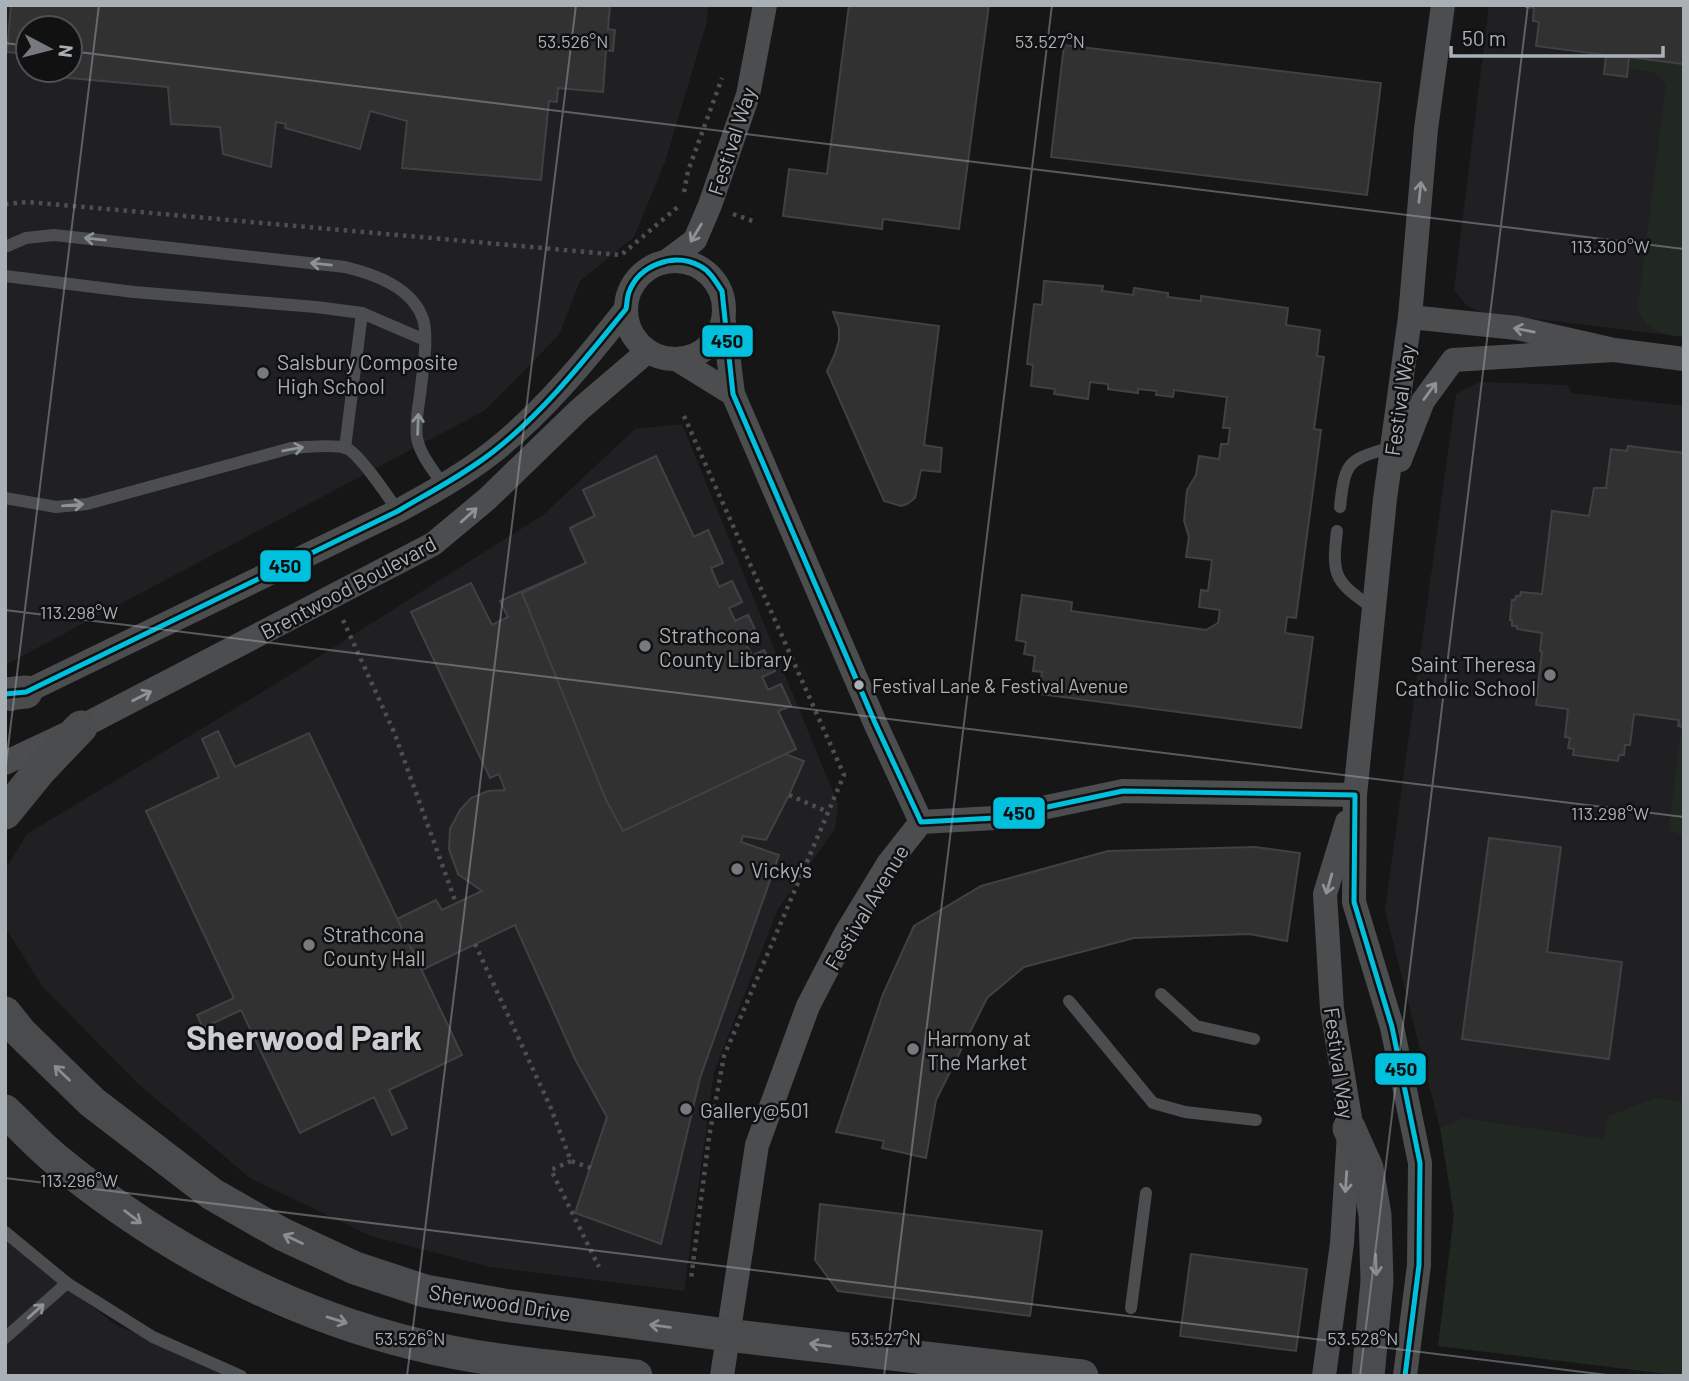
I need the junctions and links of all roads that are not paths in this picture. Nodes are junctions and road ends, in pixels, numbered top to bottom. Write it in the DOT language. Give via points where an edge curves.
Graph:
graph roads {
  1 [pos="765,5"];
  2 [pos="1443,5"];
  3 [pos="5,247"];
  4 [pos="667,261"];
  5 [pos="5,276"];
  6 [pos="626,309"];
  7 [pos="362,313"];
  8 [pos="1410,317"];
  9 [pos="724,322"];
  10 [pos="425,340"];
  11 [pos="1614,350"];
  12 [pos="648,351"];
  13 [pos="1684,359"];
  14 [pos="678,360"];
  15 [pos="733,394"];
  16 [pos="1392,447"];
  17 [pos="345,448"];
  18 [pos="443,485"];
  19 [pos="5,498"];
  20 [pos="1385,499"];
  21 [pos="1340,507"];
  22 [pos="398,511"];
  23 [pos="1337,531"];
  24 [pos="1374,608"];
  25 [pos="12,696"];
  26 [pos="81,727"];
  27 [pos="5,763"];
  28 [pos="1355,795"];
  29 [pos="5,813"];
  30 [pos="921,822"];
  31 [pos="1161,995"];
  32 [pos="1069,1000"];
  33 [pos="5,1013"];
  34 [pos="1254,1039"];
  35 [pos="5,1111"];
  36 [pos="1256,1120"];
  37 [pos="1349,1128"];
  38 [pos="1146,1193"];
  39 [pos="7,1236"];
  40 [pos="67,1283"];
  41 [pos="1131,1308"];
  42 [pos="727,1335"];
  43 [pos="5,1338"];
  44 [pos="241,1376"];
  45 [pos="636,1376"];
  46 [pos="722,1376"];
  47 [pos="1082,1376"];
  48 [pos="1324,1376"];
  49 [pos="1368,1376"];
  50 [pos="1405,1376"];
  1 -- 4 [label="street, Festival Way, one-way" via="748,95 710,205 695,240"];
  8 -- 2 [label="street, Festival Way, one-way" via="1426,129"];
  10 -- 3 [label="lane, one-way" via="423,319 396,286 345,267 54,235 26,237"];
  4 -- 6 [label="street" via="638,277"];
  4 -- 9 [label="street" via="700,266 713,277 722,291"];
  5 -- 7 [label="lane"];
  6 -- 12 [label="street" via="628,325"];
  6 -- 18 [label="street, Brentwood Boulevard" via="560,389 494,451"];
  7 -- 10 [label="lane"];
  7 -- 17 [label="lane"];
  11 -- 8 [label="street, one-way" via="1517,328"];
  8 -- 16 [label="street, Festival Way"];
  9 -- 14 [label="street" via="707,348"];
  9 -- 15 [label="street"];
  18 -- 10 [label="lane, one-way" via="418,441"];
  11 -- 13 [label="street"];
  20 -- 11 [label="street, one-way" via="1423,401 1453,360"];
  12 -- 14 [label="street"];
  26 -- 12 [label="street, Brentwood Boulevard, one-way" via="433,544"];
  14 -- 15 [label="street"];
  15 -- 30 [label="street"];
  16 -- 20 [label="street, Festival Way"];
  16 -- 21 [label="lane" via="1358,457 1343,475"];
  19 -- 17 [label="lane, one-way" via="56,507 87,504 291,448"];
  17 -- 22 [label="lane"];
  18 -- 22 [label="street, Brentwood Boulevard"];
  20 -- 24 [label="street, Festival Way"];
  22 -- 25 [label="street, Brentwood Boulevard"];
  23 -- 24 [label="lane" via="1333,562 1345,588"];
  24 -- 28 [label="street, Festival Way"];
  26 -- 27 [label="street, Brentwood Boulevard"];
  26 -- 29 [label="main road"];
  28 -- 30 [label="street, Festival Avenue" via="1123,791 995,818"];
  28 -- 37 [label="street, Festival Way, one-way" via="1325,894 1332,1009"];
  28 -- 50 [label="street, Festival Way" via="1354,902 1392,1027 1420,1163 1419,1265"];
  30 -- 42 [label="street, Festival Avenue" via="881,876 808,1006 757,1145"];
  31 -- 34 [label="lane" via="1196,1026"];
  32 -- 36 [label="lane" via="1153,1102 1185,1112"];
  42 -- 33 [label="main road, Sherwood Drive, one-way" via="425,1291 355,1268 212,1194 92,1102"];
  35 -- 45 [label="main road, one-way" via="58,1161 150,1229 273,1296 415,1344 500,1360"];
  37 -- 48 [label="street, Festival Way, one-way" via="1342,1243"];
  37 -- 49 [label="main road, one-way" via="1367,1168 1375,1215 1377,1281"];
  38 -- 41 [label="lane"];
  39 -- 40 [label="lane"];
  43 -- 40 [label="lane, one-way"];
  40 -- 44 [label="lane" via="153,1337"];
  42 -- 46 [label="street, Festival Avenue"];
  47 -- 42 [label="main road, Sherwood Drive, one-way"];
}
